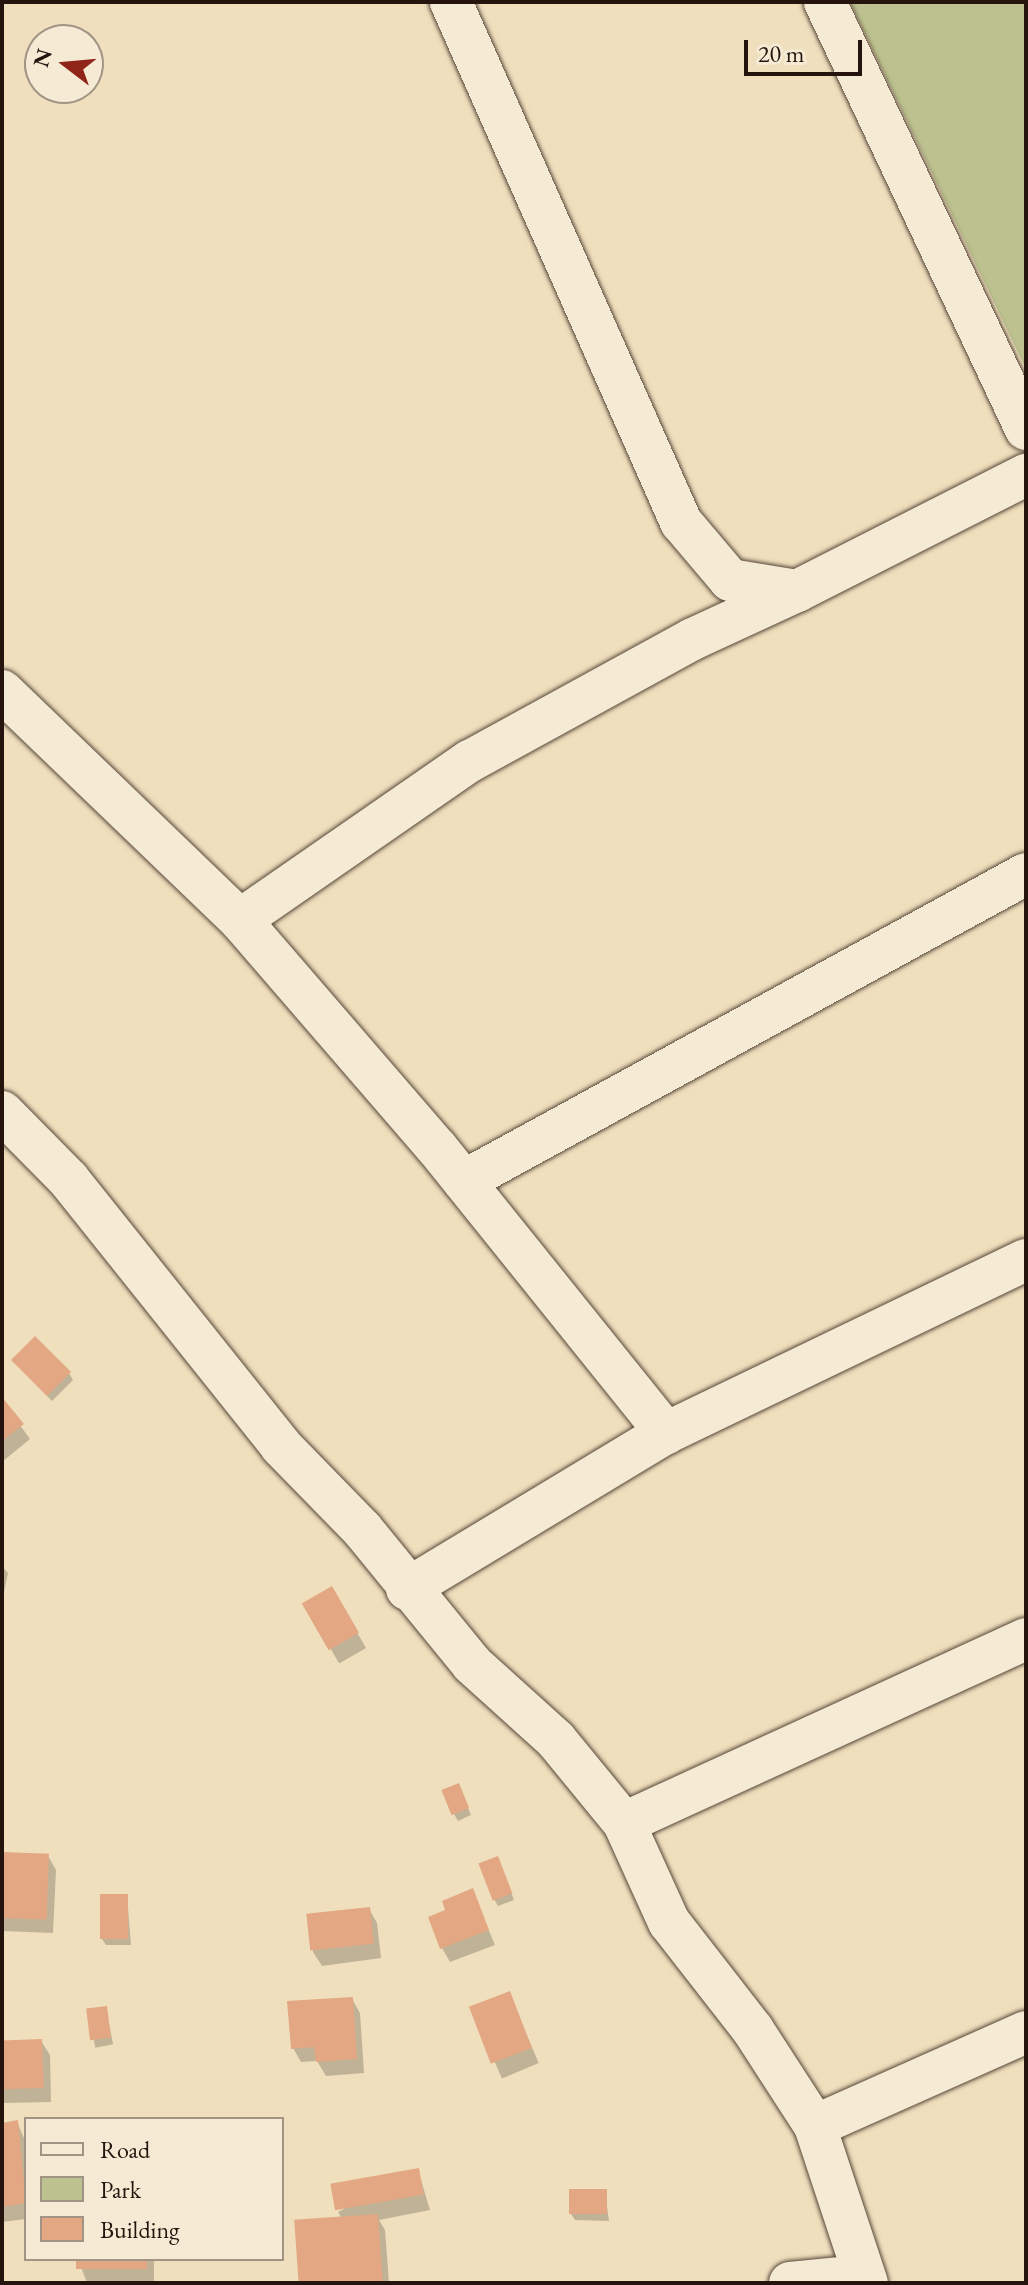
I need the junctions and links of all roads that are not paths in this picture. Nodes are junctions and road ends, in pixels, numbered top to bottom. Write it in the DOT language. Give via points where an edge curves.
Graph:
graph roads {
  1 [pos="451,2"];
  2 [pos="825,2"];
  3 [pos="1026,429"];
  4 [pos="1026,475"];
  5 [pos="797,591"];
  6 [pos="2,691"];
  7 [pos="1026,874"];
  8 [pos="240,920"];
  9 [pos="2,1112"];
  10 [pos="464,1181"];
  11 [pos="1026,1260"];
  12 [pos="666,1433"];
  13 [pos="407,1589"];
  14 [pos="1026,1639"];
  15 [pos="624,1823"];
  16 [pos="1026,2032"];
  17 [pos="815,2126"];
  18 [pos="864,2279"];
  19 [pos="790,2283"];
  1 -- 5 [label="street" via="681,522 730,580"];
  2 -- 3 [label="street"];
  4 -- 5 [label="street"];
  5 -- 8 [label="street" via="693,639 470,761"];
  6 -- 8 [label="street"];
  7 -- 10 [label="street"];
  8 -- 10 [label="street"];
  9 -- 13 [label="street" via="69,1180 281,1446 362,1529"];
  10 -- 12 [label="street"];
  11 -- 12 [label="street"];
  12 -- 13 [label="street"];
  13 -- 15 [label="street" via="472,1664 556,1740"];
  14 -- 15 [label="street"];
  15 -- 17 [label="street" via="669,1922 753,2030"];
  16 -- 17 [label="street"];
  17 -- 18 [label="street"];
  18 -- 19 [label="street"];
}
